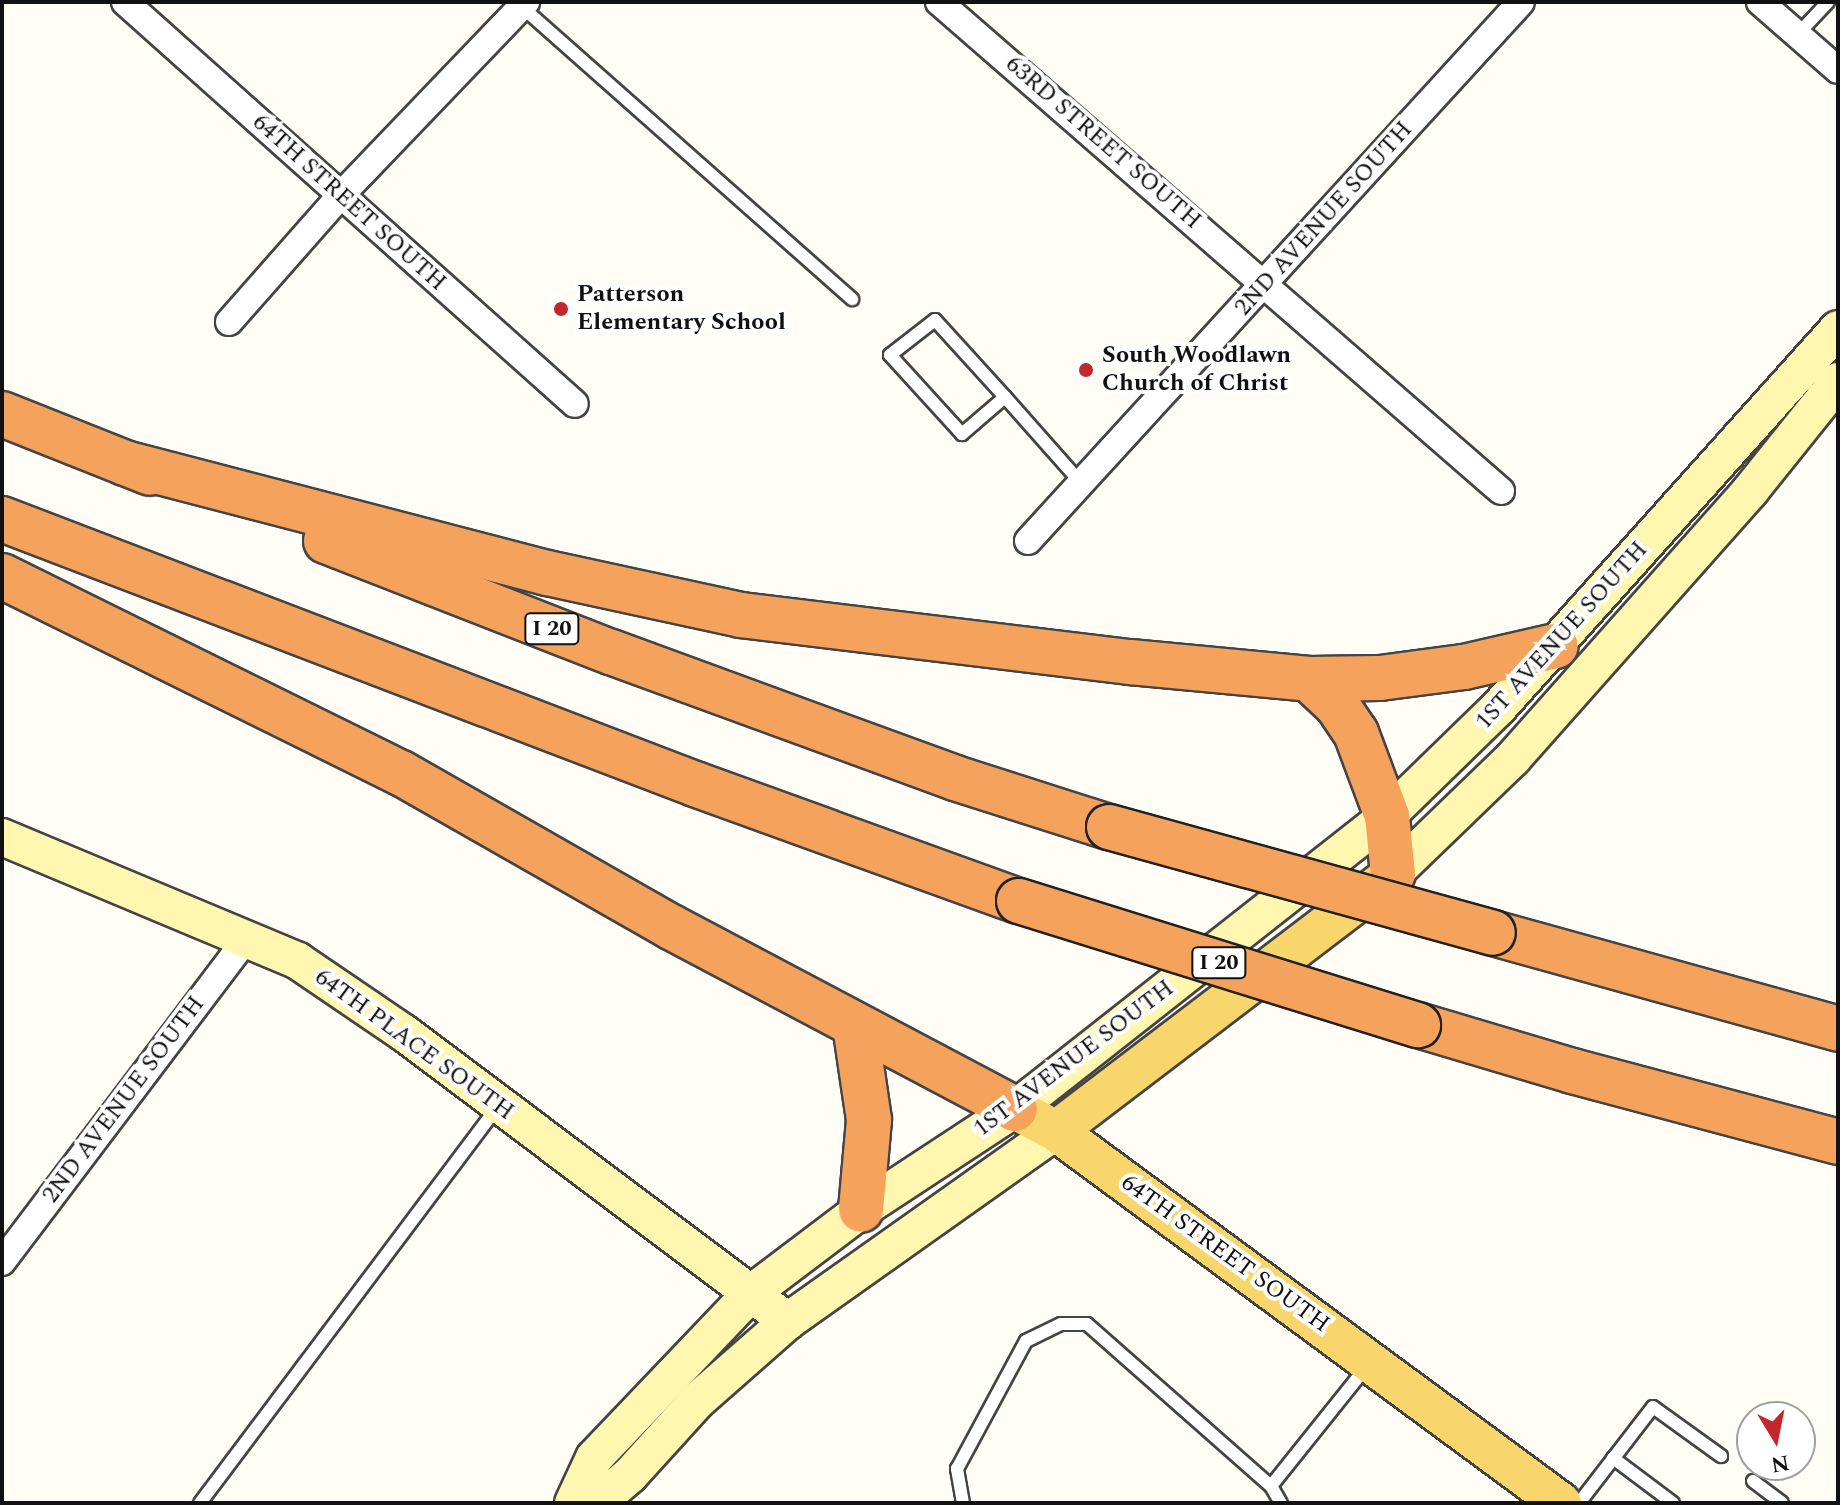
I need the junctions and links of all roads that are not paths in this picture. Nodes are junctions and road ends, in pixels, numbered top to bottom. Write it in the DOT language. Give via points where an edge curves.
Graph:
graph roads {
  1 [pos="125,2"];
  2 [pos="939,2"];
  3 [pos="1521,2"];
  4 [pos="1760,2"];
  5 [pos="1828,2"];
  6 [pos="524,4"];
  7 [pos="1798,34"];
  8 [pos="1838,70"];
  9 [pos="340,196"];
  10 [pos="1266,284"];
  11 [pos="852,299"];
  12 [pos="229,322"];
  13 [pos="1838,329"];
  14 [pos="1838,381"];
  15 [pos="1005,397"];
  16 [pos="575,404"];
  17 [pos="2,414"];
  18 [pos="125,463"];
  19 [pos="1081,483"];
  20 [pos="1501,491"];
  21 [pos="2,519"];
  22 [pos="1028,541"];
  23 [pos="2,576"];
  24 [pos="1556,646"];
  25 [pos="1309,679"];
  26 [pos="1387,816"];
  27 [pos="2,837"];
  28 [pos="1393,874"];
  29 [pos="246,939"];
  30 [pos="855,1025"];
  31 [pos="1838,1029"];
  32 [pos="498,1106"];
  33 [pos="1015,1109"];
  34 [pos="1056,1131"];
  35 [pos="1838,1142"];
  36 [pos="861,1210"];
  37 [pos="2,1262"];
  38 [pos="750,1294"];
  39 [pos="788,1321"];
  40 [pos="1372,1361"];
  41 [pos="1721,1456"];
  42 [pos="1613,1458"];
  43 [pos="1753,1481"];
  44 [pos="1271,1486"];
  45 [pos="1778,1502"];
  46 [pos="200,1503"];
  47 [pos="573,1503"];
  48 [pos="597,1503"];
  49 [pos="963,1503"];
  50 [pos="1281,1503"];
  51 [pos="1561,1503"];
  52 [pos="1579,1503"];
  53 [pos="1673,1503"];
  1 -- 9 [label="street, 64TH STREET SOUTH"];
  2 -- 10 [label="street, 63RD STREET SOUTH"];
  3 -- 10 [label="street, 2ND AVENUE SOUTH"];
  4 -- 7 [label="street"];
  5 -- 7 [label="lane"];
  6 -- 9 [label="street"];
  6 -- 11 [label="lane"];
  7 -- 8 [label="street"];
  9 -- 12 [label="street"];
  9 -- 16 [label="street, 64TH STREET SOUTH"];
  10 -- 19 [label="street, 2ND AVENUE SOUTH"];
  10 -- 20 [label="street, 63RD STREET SOUTH"];
  13 -- 24 [label="street, 1ST AVENUE SOUTH"];
  14 -- 28 [label="street, 1ST AVENUE SOUTH" via="1750,491 1513,758"];
  15 -- 15 [label="lane" via="935,320 890,355 962,434"];
  15 -- 19 [label="lane"];
  17 -- 18 [label="highway, I 20"];
  18 -- 25 [label="highway" via="547,573 741,615"];
  18 -- 31 [label="highway, I 20, bridge" via="611,652 955,778 1109,827"];
  19 -- 22 [label="street, 2ND AVENUE SOUTH"];
  21 -- 35 [label="highway, I 20, bridge" via="695,784 1019,901 1418,1025"];
  23 -- 30 [label="highway" via="401,773"];
  24 -- 25 [label="highway" via="1464,667 1380,678"];
  24 -- 26 [label="street, 1ST AVENUE SOUTH"];
  25 -- 26 [label="highway" via="1337,705 1356,733"];
  26 -- 28 [label="highway"];
  26 -- 33 [label="street, 1ST AVENUE SOUTH"];
  27 -- 29 [label="street, 64TH PLACE SOUTH"];
  28 -- 34 [label="main road, 1ST AVENUE SOUTH"];
  29 -- 32 [label="street, 64TH PLACE SOUTH" via="298,961"];
  29 -- 37 [label="street, 2ND AVENUE SOUTH"];
  30 -- 33 [label="highway"];
  30 -- 36 [label="highway" via="869,1120"];
  32 -- 38 [label="street, 64TH PLACE SOUTH"];
  32 -- 46 [label="lane"];
  33 -- 34 [label="main road, 64TH STREET SOUTH"];
  33 -- 36 [label="street, 1ST AVENUE SOUTH"];
  34 -- 39 [label="street, 1ST AVENUE SOUTH"];
  34 -- 40 [label="main road, 64TH STREET SOUTH"];
  36 -- 38 [label="street, 1ST AVENUE SOUTH"];
  38 -- 39 [label="street, 64TH PLACE SOUTH"];
  38 -- 47 [label="street, 1ST AVENUE SOUTH" via="594,1458"];
  39 -- 48 [label="street, 1ST AVENUE SOUTH" via="697,1401"];
  40 -- 44 [label="lane"];
  40 -- 51 [label="main road, 64TH STREET SOUTH"];
  41 -- 42 [label="lane" via="1696,1446 1653,1407"];
  42 -- 52 [label="lane"];
  42 -- 53 [label="lane" via="1665,1490"];
  43 -- 45 [label="lane"];
  44 -- 49 [label="lane" via="1087,1324 1061,1324 1026,1341 1019,1353 957,1469"];
  44 -- 50 [label="lane"];
}
